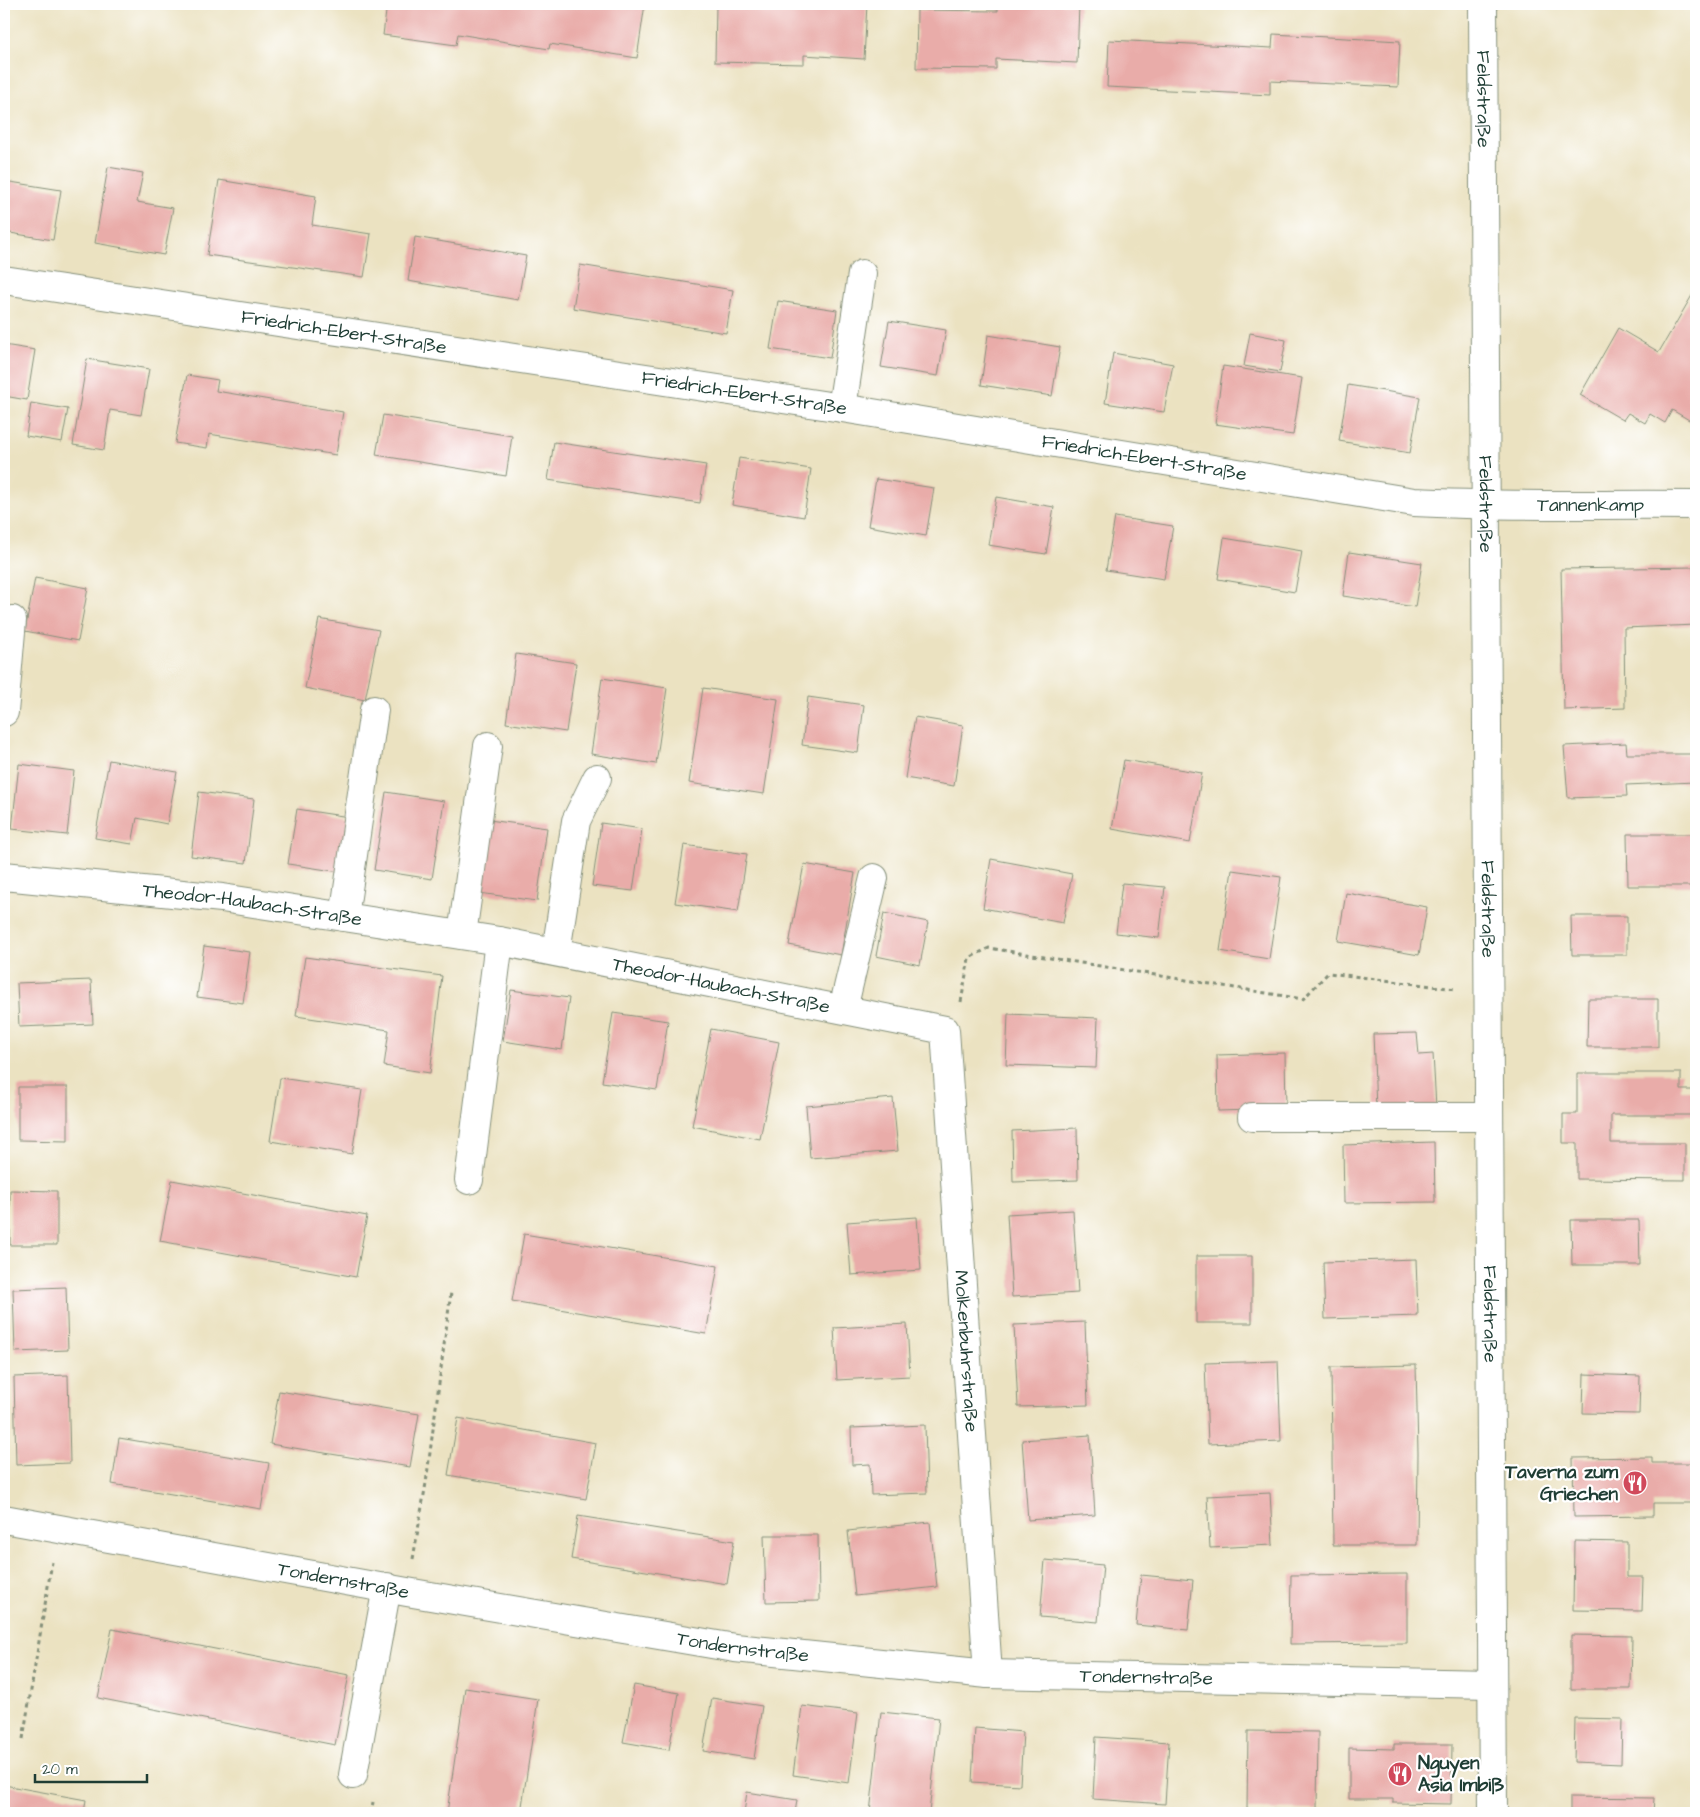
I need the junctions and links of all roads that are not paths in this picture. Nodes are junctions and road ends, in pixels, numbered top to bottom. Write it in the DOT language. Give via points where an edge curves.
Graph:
graph roads {
  1 [pos="1483,4"];
  2 [pos="862,274"];
  3 [pos="4,280"];
  4 [pos="842,408"];
  5 [pos="1696,505"];
  6 [pos="1485,506"];
  7 [pos="12,620"];
  8 [pos="374,710"];
  9 [pos="4,712"];
  10 [pos="488,746"];
  11 [pos="597,778"];
  12 [pos="4,876"];
  13 [pos="874,878"];
  14 [pos="344,917"];
  15 [pos="462,935"];
  16 [pos="499,941"];
  17 [pos="556,952"];
  18 [pos="843,1009"];
  19 [pos="944,1030"];
  20 [pos="1252,1116"];
  21 [pos="1489,1118"];
  22 [pos="470,1180"];
  23 [pos="4,1519"];
  24 [pos="397,1589"];
  25 [pos="988,1674"];
  26 [pos="1492,1684"];
  27 [pos="353,1775"];
  28 [pos="1493,1813"];
  1 -- 6 [label="street, Feldstraße"];
  2 -- 4 [label="street"];
  3 -- 4 [label="street, Friedrich-Ebert-Straße"];
  4 -- 6 [label="street, Friedrich-Ebert-Straße" via="1414,502"];
  5 -- 6 [label="street, Tannenkamp"];
  6 -- 21 [label="street, Feldstraße"];
  7 -- 9 [label="street"];
  8 -- 14 [label="street"];
  10 -- 15 [label="street"];
  11 -- 17 [label="street" via="576,821"];
  12 -- 14 [label="street, Theodor-Haubach-Straße" via="222,898"];
  13 -- 18 [label="street"];
  14 -- 15 [label="street, Theodor-Haubach-Straße"];
  15 -- 16 [label="street, Theodor-Haubach-Straße"];
  16 -- 17 [label="street, Theodor-Haubach-Straße"];
  16 -- 22 [label="street"];
  17 -- 18 [label="street, Theodor-Haubach-Straße"];
  18 -- 19 [label="street, Theodor-Haubach-Straße"];
  19 -- 25 [label="street, Molkenbuhrstraße"];
  20 -- 21 [label="street"];
  21 -- 26 [label="street, Feldstraße"];
  23 -- 24 [label="street, Tondernstraße"];
  24 -- 25 [label="street, Tondernstraße" via="735,1648"];
  24 -- 27 [label="street"];
  25 -- 26 [label="street, Tondernstraße"];
  26 -- 28 [label="street, Feldstraße"];
}
